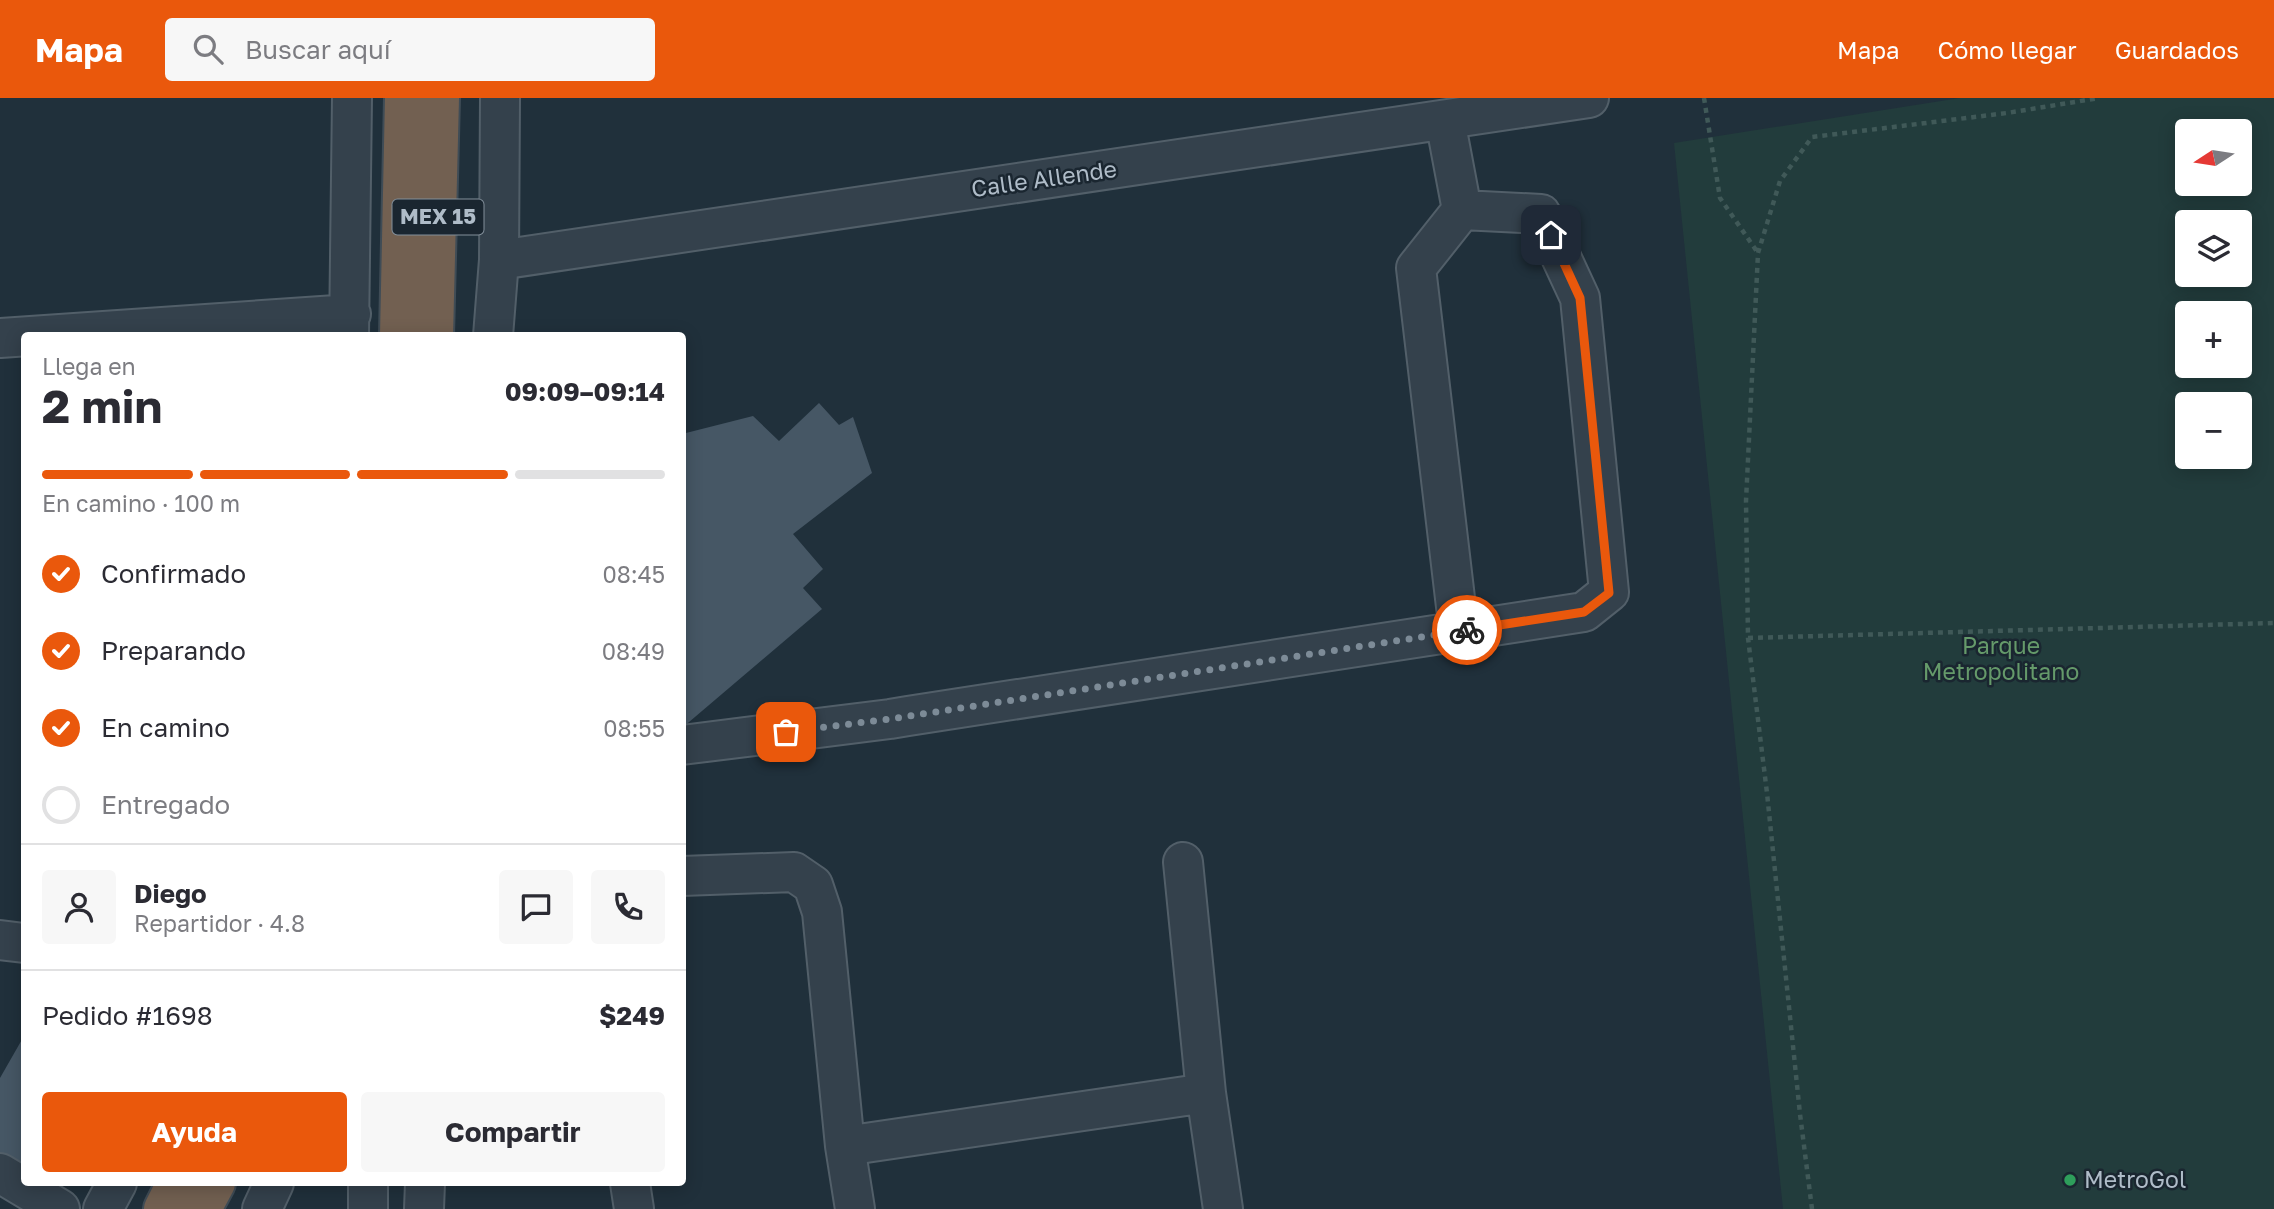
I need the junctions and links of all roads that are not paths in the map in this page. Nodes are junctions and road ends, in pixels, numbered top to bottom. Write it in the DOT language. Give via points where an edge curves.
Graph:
graph roads {
  1 [pos="352,98"];
  2 [pos="404,98"];
  3 [pos="439,98"];
  4 [pos="466,98"];
  5 [pos="500,98"];
  6 [pos="1589,98"];
  7 [pos="1445,120"];
  8 [pos="1462,210"];
  9 [pos="438,242"];
  10 [pos="499,260"];
  11 [pos="350,325"];
  12 [pos="162,332"];
  13 [pos="399,332"];
  14 [pos="434,332"];
  15 [pos="493,332"];
  16 [pos="21,337"];
  17 [pos="0,338"];
  18 [pos="1459,632"];
  19 [pos="686,744"];
  20 [pos="1183,862"];
  21 [pos="686,876"];
  22 [pos="0,940"];
  23 [pos="21,943"];
  24 [pos="1206,1093"];
  25 [pos="845,1146"];
  26 [pos="0,1173"];
  27 [pos="21,1186"];
  28 [pos="22,1186"];
  29 [pos="115,1186"];
  30 [pos="174,1186"];
  31 [pos="214,1186"];
  32 [pos="273,1186"];
  33 [pos="369,1186"];
  34 [pos="425,1186"];
  35 [pos="630,1186"];
  36 [pos="60,1209"];
  37 [pos="103,1209"];
  38 [pos="163,1209"];
  39 [pos="202,1209"];
  40 [pos="262,1209"];
  41 [pos="368,1209"];
  42 [pos="424,1209"];
  43 [pos="634,1209"];
  44 [pos="855,1209"];
  45 [pos="1223,1209"];
  1 -- 11 [label="street"];
  2 -- 13 [label="highway, MEX 15"];
  3 -- 9 [label="highway, MEX 15"];
  4 -- 9 [label="highway"];
  5 -- 10 [label="street"];
  6 -- 7 [label="street, Calle Allende"];
  7 -- 8 [label="street"];
  7 -- 10 [label="street, Calle Allende"];
  8 -- 18 [label="street" via="1416,268"];
  8 -- 18 [label="street" via="1541,214 1580,298 1609,593 1584,612"];
  9 -- 14 [label="highway, MEX 15"];
  10 -- 15 [label="street"];
  11 -- 12 [label="street"];
  16 -- 17 [label="street"];
  18 -- 19 [label="street" via="890,719"];
  20 -- 24 [label="street"];
  21 -- 25 [label="street" via="793,872 813,885 822,912"];
  22 -- 23 [label="street"];
  24 -- 25 [label="street"];
  24 -- 45 [label="street"];
  25 -- 44 [label="street"];
  26 -- 27 [label="street"];
  28 -- 36 [label="street"];
  29 -- 37 [label="street"];
  30 -- 38 [label="highway"];
  31 -- 39 [label="highway"];
  32 -- 40 [label="street"];
  33 -- 41 [label="street"];
  34 -- 42 [label="street"];
  35 -- 43 [label="street"];
}
